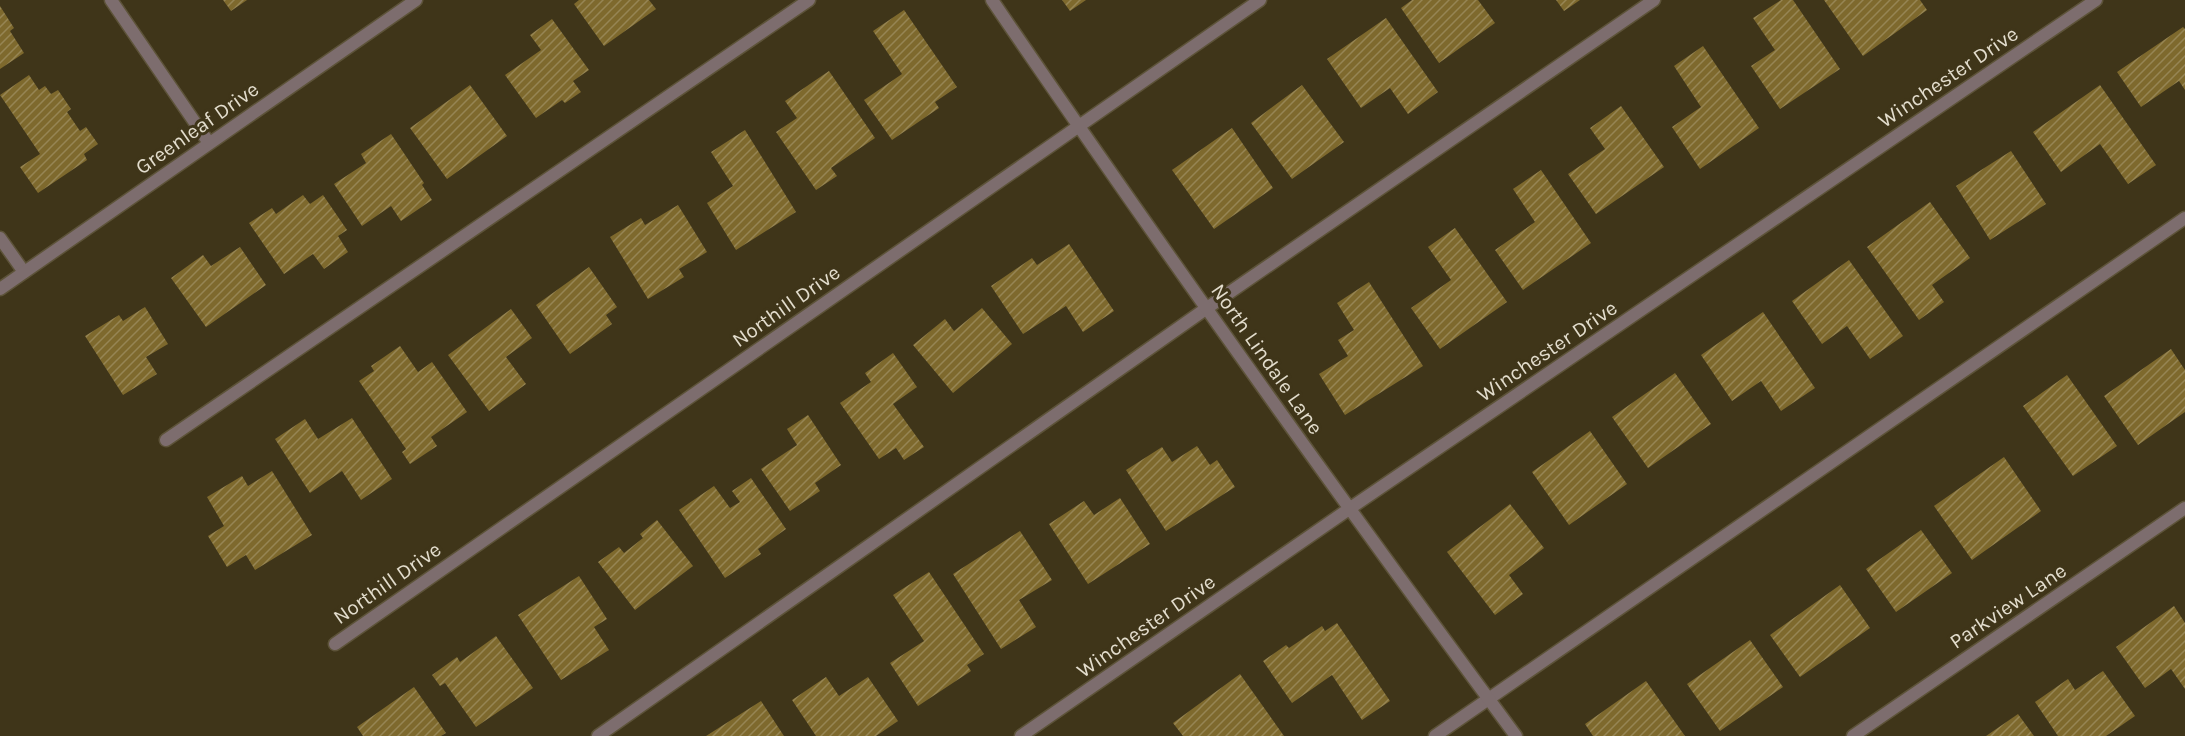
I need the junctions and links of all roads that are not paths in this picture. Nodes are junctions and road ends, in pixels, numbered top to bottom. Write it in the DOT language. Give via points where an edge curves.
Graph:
graph roads {
  1 [pos="111,0"];
  2 [pos="417,0"];
  3 [pos="809,0"];
  4 [pos="993,0"];
  5 [pos="1260,0"];
  6 [pos="1654,0"];
  7 [pos="2096,0"];
  8 [pos="1078,126"];
  9 [pos="209,143"];
  10 [pos="2185,218"];
  11 [pos="0,238"];
  12 [pos="24,273"];
  13 [pos="0,289"];
  14 [pos="1207,308"];
  15 [pos="166,440"];
  16 [pos="2185,508"];
  17 [pos="1349,509"];
  18 [pos="335,644"];
  19 [pos="1489,699"];
  20 [pos="598,736"];
  21 [pos="1021,736"];
  22 [pos="1435,736"];
  23 [pos="1516,736"];
  24 [pos="1853,736"];
  1 -- 9 [label="street"];
  2 -- 9 [label="street, Greenleaf Drive"];
  3 -- 15 [label="street"];
  4 -- 8 [label="street, North Lindale Lane"];
  5 -- 8 [label="street, Northill Drive"];
  6 -- 14 [label="street"];
  7 -- 17 [label="street, Winchester Drive"];
  8 -- 14 [label="street, North Lindale Lane"];
  8 -- 18 [label="street, Northill Drive"];
  9 -- 12 [label="street, Greenleaf Drive"];
  10 -- 19 [label="street"];
  11 -- 12 [label="street"];
  12 -- 13 [label="street, Greenleaf Drive"];
  14 -- 17 [label="street, North Lindale Lane"];
  14 -- 20 [label="street"];
  16 -- 24 [label="street, Parkview Lane"];
  17 -- 19 [label="street, North Lindale Lane"];
  17 -- 21 [label="street, Winchester Drive"];
  19 -- 22 [label="street"];
  19 -- 23 [label="street, North Lindale Lane"];
}
